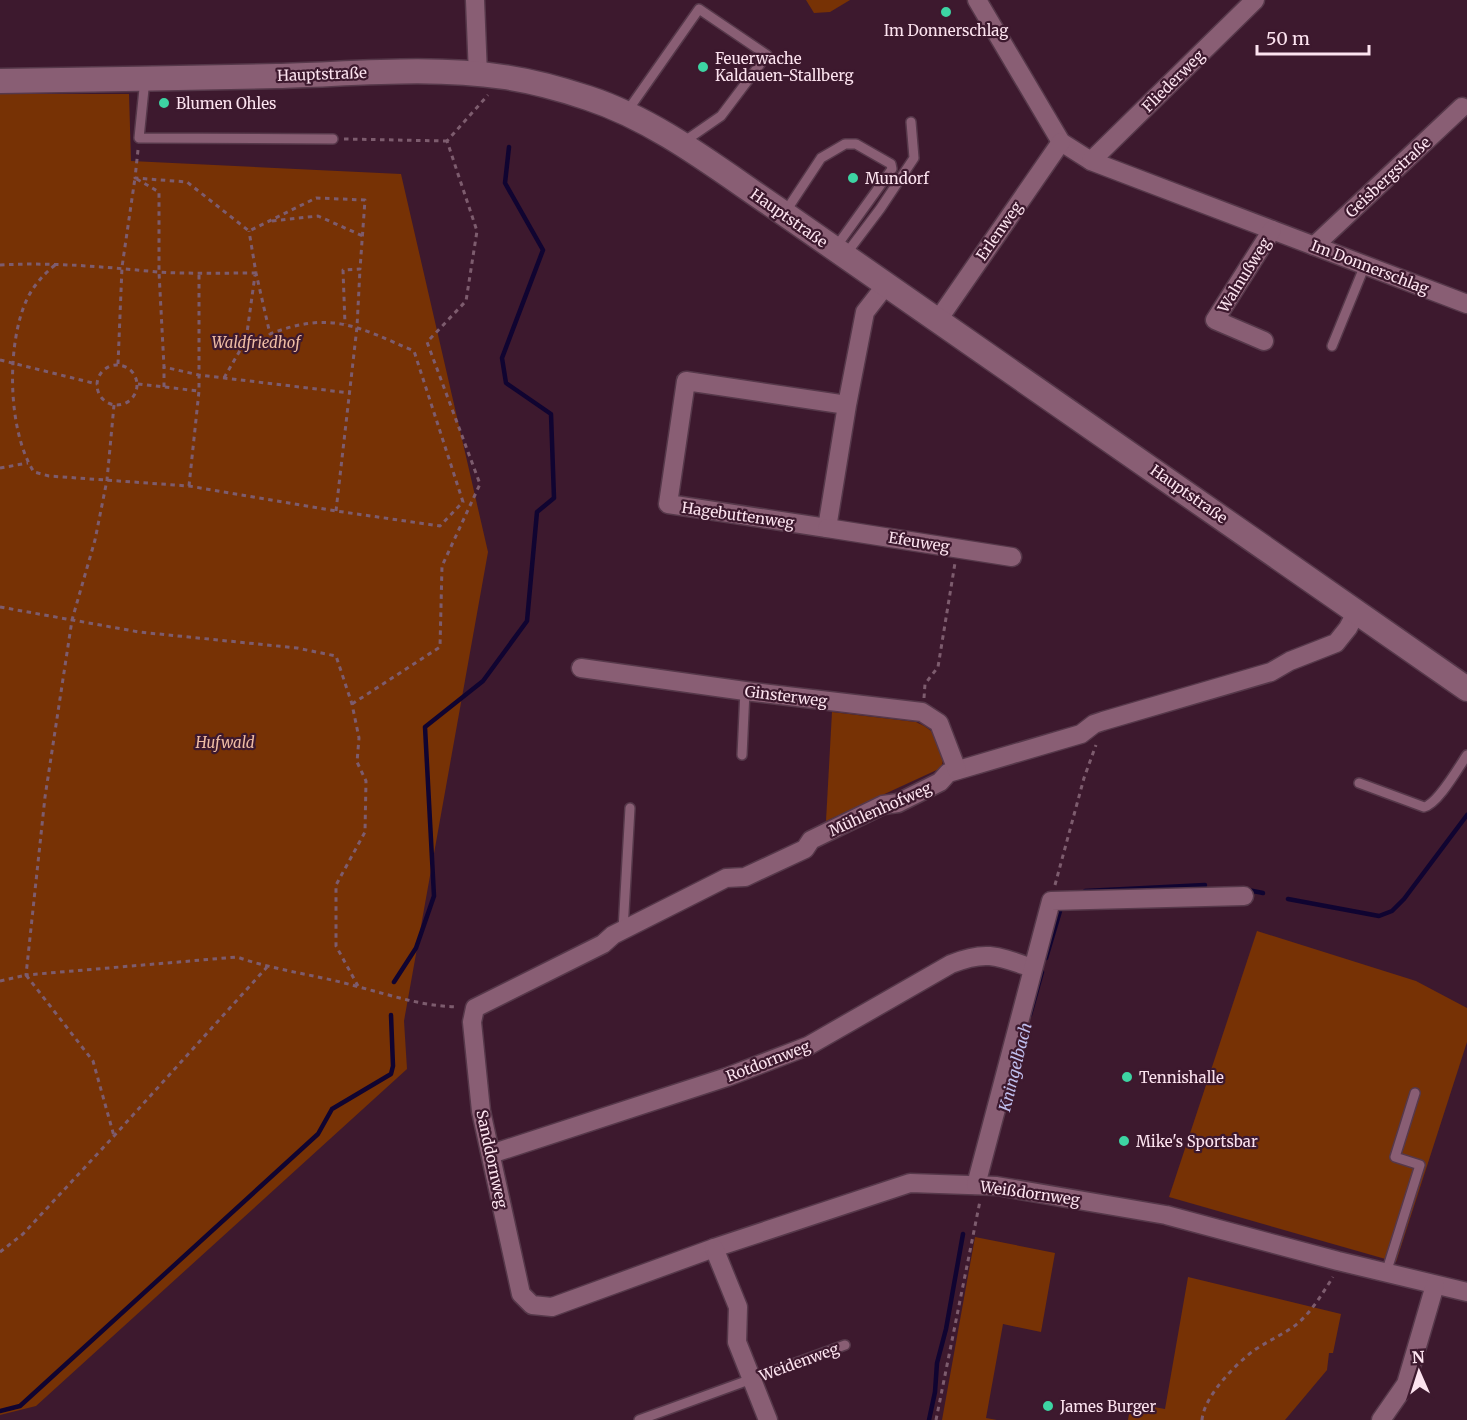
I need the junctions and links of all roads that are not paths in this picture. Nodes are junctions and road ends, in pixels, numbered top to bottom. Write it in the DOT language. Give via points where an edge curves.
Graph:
graph roads {
  1 [pos="475,0"];
  2 [pos="977,0"];
  3 [pos="1254,0"];
  4 [pos="478,75"];
  5 [pos="145,79"];
  6 [pos="0,81"];
  7 [pos="1462,107"];
  8 [pos="626,113"];
  9 [pos="911,122"];
  10 [pos="333,139"];
  11 [pos="1061,142"];
  12 [pos="681,144"];
  13 [pos="1091,161"];
  14 [pos="784,214"];
  15 [pos="1272,230"];
  16 [pos="1314,246"];
  17 [pos="840,253"];
  18 [pos="1365,265"];
  19 [pos="886,285"];
  20 [pos="1467,304"];
  21 [pos="938,320"];
  22 [pos="1264,341"];
  23 [pos="1332,346"];
  24 [pos="847,405"];
  25 [pos="827,528"];
  26 [pos="1012,557"];
  27 [pos="1357,611"];
  28 [pos="581,668"];
  29 [pos="1467,689"];
  30 [pos="745,691"];
  31 [pos="742,755"];
  32 [pos="1467,755"];
  33 [pos="957,770"];
  34 [pos="1359,783"];
  35 [pos="630,808"];
  36 [pos="1244,896"];
  37 [pos="623,930"];
  38 [pos="1032,968"];
  39 [pos="475,1008"];
  40 [pos="1415,1093"];
  41 [pos="491,1154"];
  42 [pos="980,1185"];
  43 [pos="714,1248"];
  44 [pos="1386,1273"];
  45 [pos="1435,1285"];
  46 [pos="1467,1292"];
  47 [pos="532,1305"];
  48 [pos="845,1345"];
  49 [pos="752,1379"];
  50 [pos="639,1420"];
  51 [pos="768,1420"];
  52 [pos="1381,1420"];
  1 -- 4 [label="street"];
  2 -- 11 [label="street, Im Donnerschlag"];
  3 -- 13 [label="street, Fliederweg"];
  4 -- 5 [label="street, Hauptstraße" via="395,72"];
  4 -- 8 [label="street, Hauptstraße" via="504,77 589,98"];
  5 -- 6 [label="street, Hauptstraße"];
  5 -- 10 [label="lane" via="139,138"];
  7 -- 16 [label="street, Geisbergstraße"];
  8 -- 12 [label="street, Hauptstraße"];
  8 -- 12 [label="lane" via="699,9 767,54 721,116"];
  9 -- 17 [label="lane" via="914,158 880,209"];
  11 -- 13 [label="street, Im Donnerschlag"];
  11 -- 21 [label="street, Erlenweg"];
  12 -- 14 [label="street, Hauptstraße"];
  13 -- 15 [label="street, Im Donnerschlag"];
  14 -- 17 [label="street, Hauptstraße"];
  14 -- 17 [label="lane" via="821,158 845,144 856,144 891,164 892,169"];
  15 -- 16 [label="street, Im Donnerschlag"];
  15 -- 22 [label="street, Walnußweg" via="1209,318"];
  16 -- 18 [label="street, Im Donnerschlag"];
  17 -- 19 [label="street, Hauptstraße"];
  18 -- 20 [label="street, Im Donnerschlag"];
  18 -- 23 [label="lane"];
  19 -- 21 [label="street, Hauptstraße"];
  19 -- 24 [label="street" via="865,312"];
  21 -- 27 [label="street, Hauptstraße"];
  24 -- 25 [label="street"];
  24 -- 25 [label="street, Hagebuttenweg" via="686,381 668,504"];
  25 -- 26 [label="street, Efeuweg"];
  27 -- 29 [label="street, Hauptstraße"];
  27 -- 33 [label="street, Mühlenhofweg" via="1336,643 1271,672 1103,721 1081,734"];
  28 -- 30 [label="street, Ginsterweg"];
  30 -- 31 [label="lane"];
  30 -- 33 [label="street, Ginsterweg" via="922,712 939,723"];
  32 -- 34 [label="lane" via="1428,806"];
  33 -- 37 [label="street, Mühlenhofweg" via="898,803 884,805 811,840 805,849 745,877 726,878"];
  35 -- 37 [label="lane"];
  36 -- 38 [label="street" via="1051,901"];
  37 -- 39 [label="street, Mühlenhofweg" via="603,944"];
  38 -- 41 [label="street, Rotdornweg" via="1002,957 969,957 808,1047"];
  38 -- 42 [label="street"];
  39 -- 41 [label="street, Sanddornweg" via="472,1022 481,1111"];
  40 -- 44 [label="lane" via="1395,1157 1420,1166"];
  41 -- 47 [label="street, Sanddornweg" via="521,1294"];
  42 -- 43 [label="street, Weißdornweg" via="910,1183"];
  42 -- 44 [label="street, Weißdornweg" via="1166,1215"];
  43 -- 47 [label="street, Weißdornweg" via="552,1307"];
  43 -- 49 [label="street, Weidenweg" via="738,1307 737,1342"];
  44 -- 45 [label="street, Weißdornweg"];
  45 -- 46 [label="street, Weißdornweg"];
  45 -- 52 [label="street" via="1406,1384"];
  48 -- 49 [label="lane, Weidenweg"];
  49 -- 50 [label="lane, Weidenweg"];
  49 -- 51 [label="street, Weidenweg"];
}
